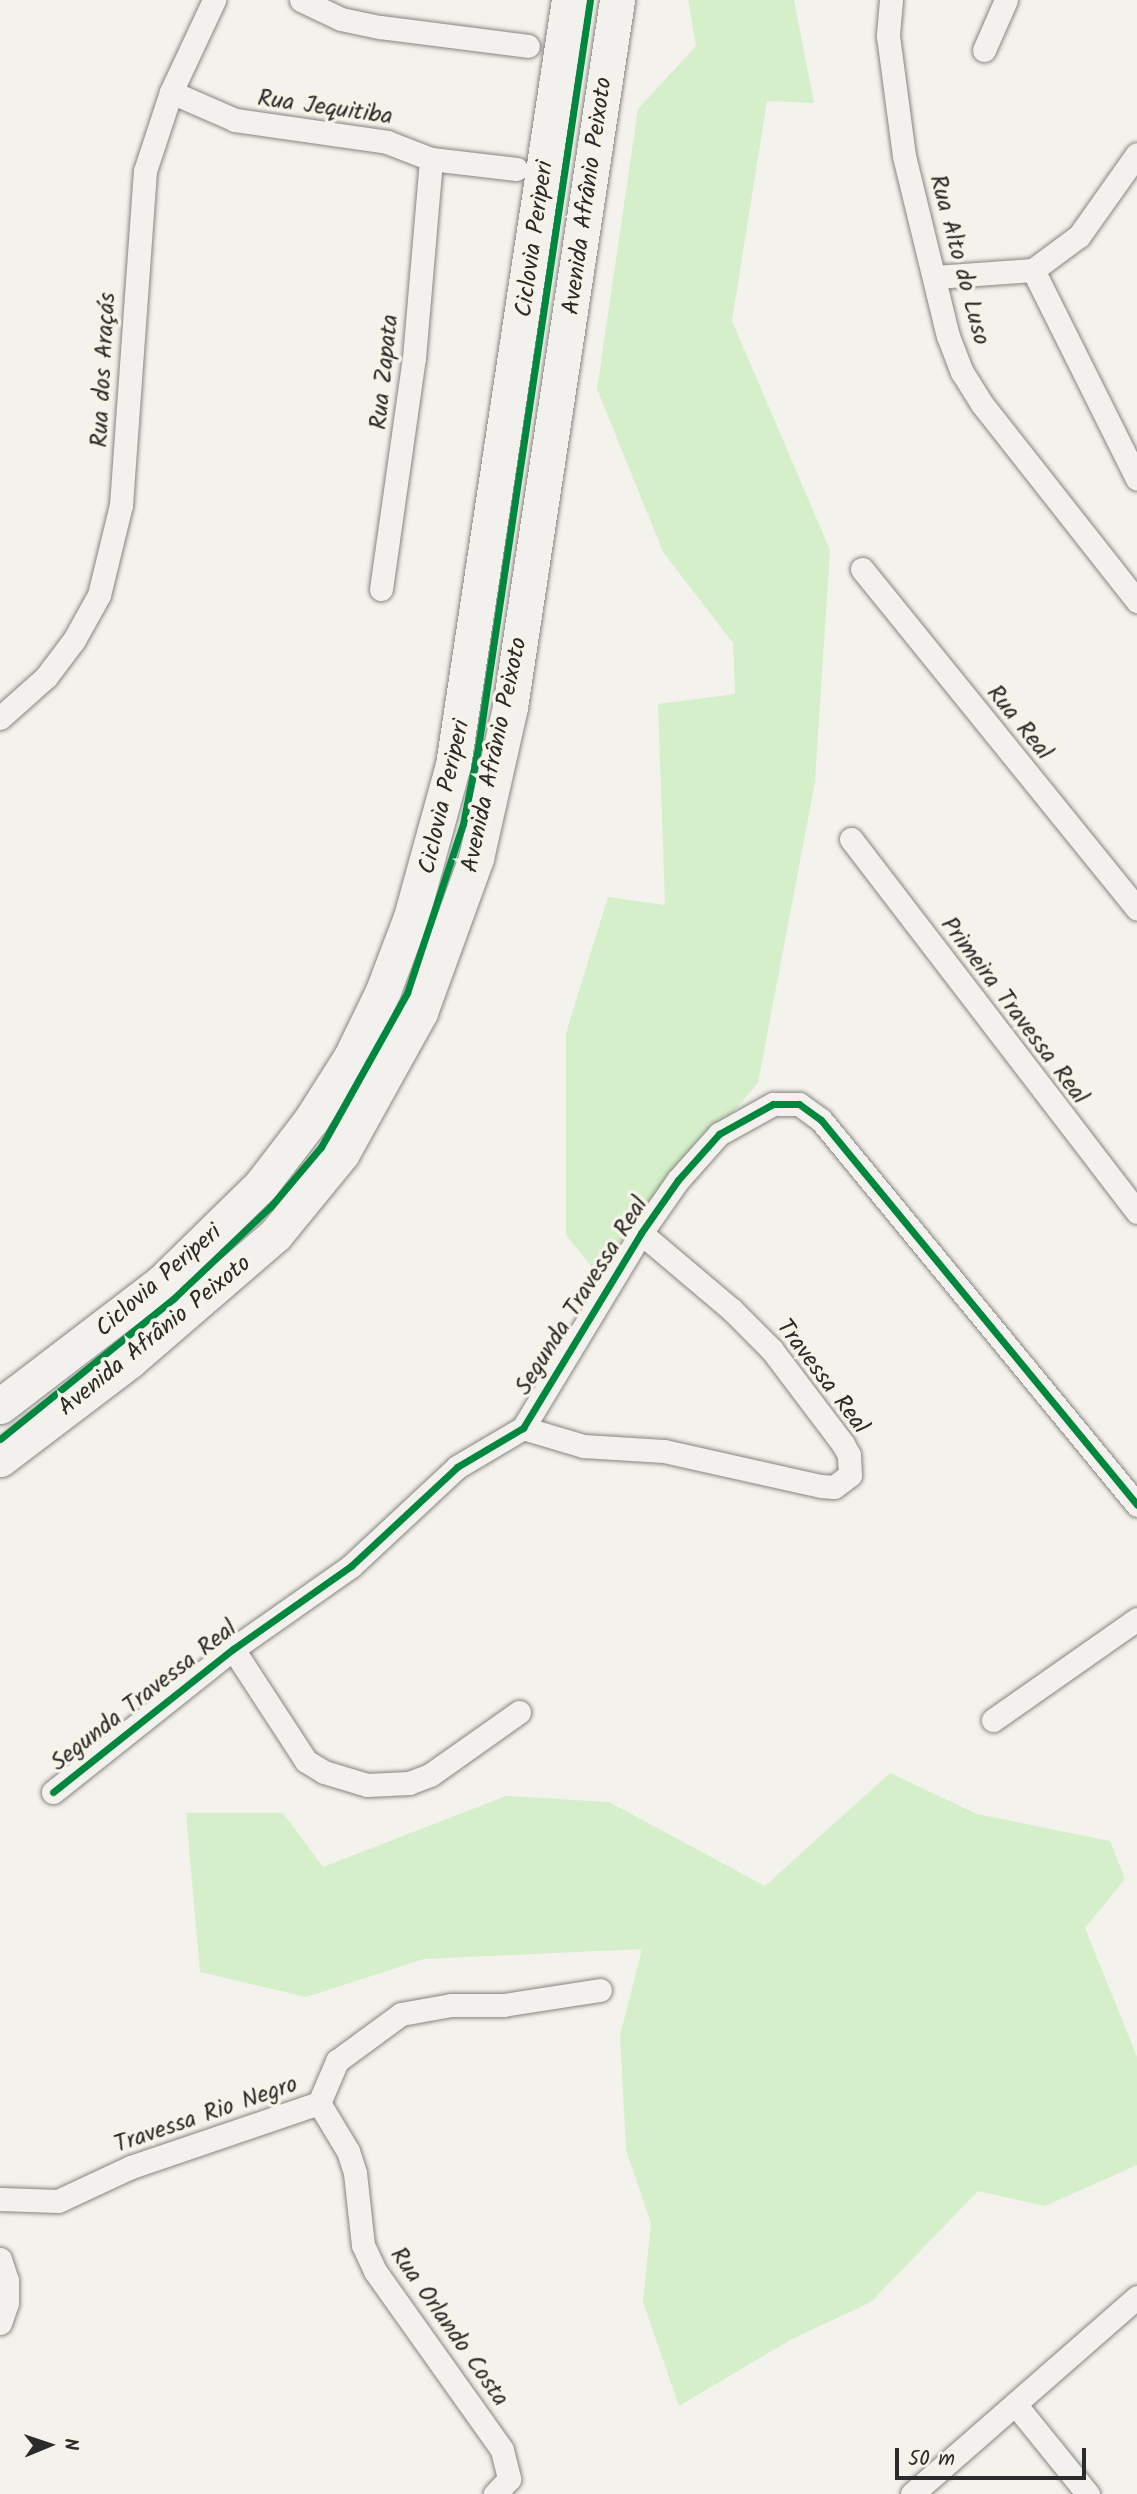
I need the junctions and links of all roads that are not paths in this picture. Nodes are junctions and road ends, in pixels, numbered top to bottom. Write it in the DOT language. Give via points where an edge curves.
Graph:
graph roads {
  1 [pos="214,0"];
  2 [pos="301,0"];
  3 [pos="569,0"];
  4 [pos="617,0"];
  5 [pos="891,0"];
  6 [pos="1006,0"];
  7 [pos="528,46"];
  8 [pos="984,50"];
  9 [pos="171,92"];
  10 [pos="1137,155"];
  11 [pos="431,159"];
  12 [pos="516,169"];
  13 [pos="1033,270"];
  14 [pos="935,277"];
  15 [pos="1137,479"];
  16 [pos="862,569"];
  17 [pos="381,589"];
  18 [pos="1137,601"];
  19 [pos="0,718"];
  20 [pos="851,839"];
  21 [pos="1137,908"];
  22 [pos="1137,1212"];
  23 [pos="641,1233"];
  24 [pos="0,1406"];
  25 [pos="523,1428"];
  26 [pos="0,1459"];
  27 [pos="1137,1505"];
  28 [pos="1137,1619"];
  29 [pos="233,1649"];
  30 [pos="519,1712"];
  31 [pos="993,1720"];
  32 [pos="53,1792"];
  33 [pos="600,1990"];
  34 [pos="319,2104"];
  35 [pos="0,2199"];
  36 [pos="0,2259"];
  37 [pos="1137,2297"];
  38 [pos="0,2323"];
  39 [pos="1015,2404"];
  40 [pos="495,2494"];
  41 [pos="912,2494"];
  42 [pos="1088,2494"];
  1 -- 9 [label="street, Rua dos Araçás"];
  2 -- 7 [label="street" via="341,19 380,27"];
  3 -- 24 [label="main road, Avenida Afrânio Peixoto" via="453,765 411,917 383,991 351,1057 311,1120 261,1185 161,1283"];
  4 -- 26 [label="main road, Avenida Afrânio Peixoto" via="510,707 476,858 420,1012 342,1153 276,1234 150,1345"];
  5 -- 14 [label="street, Rua Alto do Luso" via="892,83"];
  6 -- 8 [label="street"];
  9 -- 11 [label="street, Rua Jequitiba" via="235,120 387,142"];
  9 -- 19 [label="street, Rua dos Araçás" via="145,171 139,208 128,432 112,552 99,595 74,640 46,677"];
  10 -- 13 [label="street" via="1079,236"];
  11 -- 12 [label="street, Rua Jequitiba"];
  11 -- 17 [label="street, Rua Zapata" via="414,358"];
  13 -- 14 [label="street"];
  13 -- 15 [label="street"];
  14 -- 18 [label="street, Rua Alto do Luso" via="948,336 975,393"];
  16 -- 21 [label="street, Rua Real"];
  20 -- 22 [label="street, Primeira Travessa Real"];
  23 -- 25 [label="street, Segunda Travessa Real"];
  23 -- 25 [label="street, Travessa Real" via="772,1350 843,1444 850,1475 834,1487 821,1486 664,1451 583,1446"];
  23 -- 27 [label="street, Segunda Travessa Real" via="719,1134 773,1104 799,1104 821,1120"];
  25 -- 29 [label="street, Segunda Travessa Real" via="457,1467 351,1566"];
  28 -- 31 [label="street"];
  29 -- 30 [label="street, Segunda Travessa Real" via="306,1761 324,1772 367,1785 409,1783 430,1775"];
  29 -- 32 [label="street, Segunda Travessa Real"];
  33 -- 34 [label="street, Travessa Rio Negro" via="401,2014 337,2061"];
  34 -- 35 [label="street, Travessa Rio Negro" via="131,2167 58,2201"];
  34 -- 40 [label="street, Rua Orlando Costa" via="348,2151 363,2245 375,2271 502,2450 509,2479"];
  36 -- 38 [label="street" via="7,2291"];
  37 -- 39 [label="street"];
  39 -- 41 [label="street"];
  39 -- 42 [label="street"];
}
